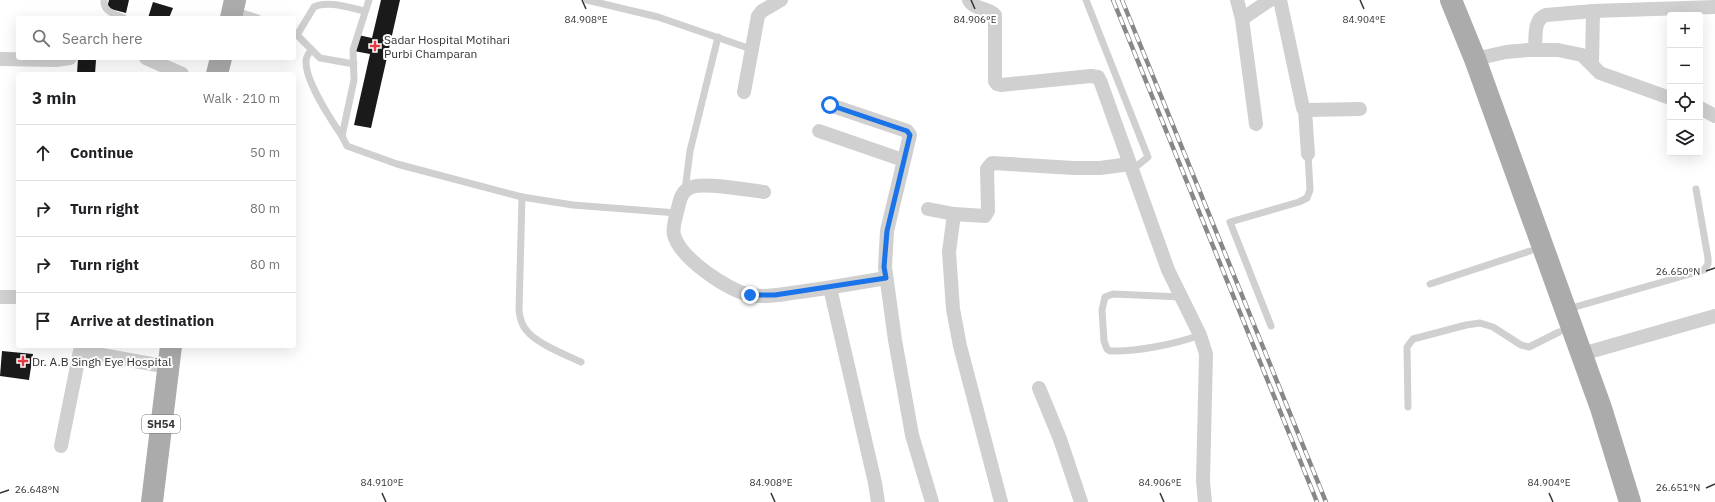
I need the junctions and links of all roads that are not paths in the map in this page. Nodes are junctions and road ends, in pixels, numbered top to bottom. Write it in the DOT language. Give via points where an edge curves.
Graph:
graph roads {
  1 [pos="104,0"];
  2 [pos="368,0"];
  3 [pos="587,0"];
  4 [pos="781,0"];
  5 [pos="969,0"];
  6 [pos="1086,0"];
  7 [pos="1237,0"];
  8 [pos="1270,0"];
  9 [pos="1280,0"];
  10 [pos="1436,0"];
  11 [pos="1451,0"];
  12 [pos="1715,7"];
  13 [pos="233,9"];
  14 [pos="365,11"];
  15 [pos="1593,11"];
  16 [pos="120,16"];
  17 [pos="252,16"];
  18 [pos="1242,19"];
  19 [pos="296,34"];
  20 [pos="718,37"];
  21 [pos="751,49"];
  22 [pos="1535,49"];
  23 [pos="311,50"];
  24 [pos="0,59"];
  25 [pos="16,59"];
  26 [pos="150,60"];
  27 [pos="221,60"];
  28 [pos="1475,60"];
  29 [pos="354,64"];
  30 [pos="1592,64"];
  31 [pos="178,72"];
  32 [pos="218,72"];
  33 [pos="744,92"];
  34 [pos="1667,97"];
  35 [pos="830,105"];
  36 [pos="1360,109"];
  37 [pos="1305,110"];
  38 [pos="1703,110"];
  39 [pos="1715,116"];
  40 [pos="1256,124"];
  41 [pos="819,131"];
  42 [pos="342,136"];
  43 [pos="1308,154"];
  44 [pos="903,160"];
  45 [pos="1131,167"];
  46 [pos="1696,189"];
  47 [pos="685,190"];
  48 [pos="764,192"];
  49 [pos="522,197"];
  50 [pos="928,208"];
  51 [pos="677,213"];
  52 [pos="954,214"];
  53 [pos="1530,251"];
  54 [pos="886,278"];
  55 [pos="1430,284"];
  56 [pos="830,288"];
  57 [pos="0,297"];
  58 [pos="16,297"];
  59 [pos="1181,297"];
  60 [pos="1566,310"];
  61 [pos="1715,316"];
  62 [pos="1271,326"];
  63 [pos="1559,332"];
  64 [pos="1200,335"];
  65 [pos="81,348"];
  66 [pos="84,348"];
  67 [pos="171,348"];
  68 [pos="1582,354"];
  69 [pos="158,356"];
  70 [pos="581,362"];
  71 [pos="1039,388"];
  72 [pos="1408,408"];
  73 [pos="62,446"];
  74 [pos="141,502"];
  75 [pos="152,502"];
  76 [pos="878,502"];
  77 [pos="932,502"];
  78 [pos="1002,502"];
  79 [pos="1082,502"];
  80 [pos="1205,502"];
  81 [pos="1615,502"];
  82 [pos="1630,502"];
  1 -- 16 [label="lane" via="107,10"];
  2 -- 14 [label="lane"];
  3 -- 20 [label="lane" via="658,17"];
  4 -- 21 [label="street" via="758,16"];
  5 -- 45 [label="street" via="974,6 991,11 995,15 997,84 1091,76 1098,78"];
  6 -- 45 [label="lane" via="1148,157"];
  7 -- 18 [label="street"];
  8 -- 18 [label="street"];
  9 -- 37 [label="street" via="1301,103"];
  10 -- 53 [label="main road"];
  11 -- 28 [label="main road"];
  12 -- 15 [label="street"];
  13 -- 17 [label="lane"];
  14 -- 19 [label="lane" via="328,2 318,4"];
  14 -- 29 [label="lane" via="353,50"];
  15 -- 22 [label="street" via="1540,17 1537,22"];
  15 -- 30 [label="street"];
  18 -- 40 [label="street"];
  19 -- 23 [label="lane"];
  20 -- 21 [label="lane"];
  20 -- 47 [label="lane" via="690,151"];
  21 -- 33 [label="street"];
  22 -- 28 [label="street" via="1506,52"];
  22 -- 30 [label="street" via="1582,55"];
  23 -- 29 [label="lane" via="320,58"];
  23 -- 42 [label="lane" via="306,59 308,72 330,119"];
  24 -- 25 [label="street"];
  26 -- 31 [label="street"];
  27 -- 32 [label="main road"];
  28 -- 60 [label="main road"];
  29 -- 42 [label="lane" via="354,80"];
  30 -- 34 [label="street" via="1596,70 1607,76"];
  35 -- 44 [label="street" via="907,131 910,137"];
  36 -- 37 [label="street"];
  37 -- 43 [label="street"];
  38 -- 39 [label="street"];
  41 -- 44 [label="street"];
  42 -- 49 [label="lane" via="347,146 390,162"];
  43 -- 62 [label="lane" via="1310,190 1307,198 1230,222"];
  44 -- 54 [label="street" via="887,231 884,267"];
  45 -- 52 [label="street" via="1074,168 992,163 987,169 987,215 982,217"];
  45 -- 59 [label="street" via="1168,270"];
  46 -- 60 [label="lane" via="1708,258 1704,270"];
  47 -- 48 [label="street" via="701,185"];
  47 -- 51 [label="street"];
  49 -- 51 [label="lane" via="573,205"];
  49 -- 70 [label="lane" via="520,320 534,338"];
  50 -- 52 [label="street"];
  51 -- 56 [label="street" via="674,232 679,245 707,274 740,292 762,296"];
  52 -- 78 [label="street" via="949,252 953,309"];
  53 -- 55 [label="lane"];
  53 -- 63 [label="main road"];
  54 -- 56 [label="street"];
  54 -- 77 [label="street" via="912,435"];
  56 -- 76 [label="street" via="876,483"];
  57 -- 58 [label="street"];
  59 -- 64 [label="street"];
  59 -- 64 [label="lane" via="1113,294 1106,296 1102,310 1105,346 1110,351 1127,350 1184,341"];
  60 -- 68 [label="main road"];
  61 -- 68 [label="street"];
  63 -- 72 [label="lane" via="1529,347 1521,345 1493,327 1480,323 1412,339 1407,347"];
  63 -- 81 [label="main road" via="1586,406"];
  64 -- 80 [label="street" via="1207,361 1203,481"];
  65 -- 73 [label="street"];
  66 -- 69 [label="street" via="91,353"];
  67 -- 75 [label="main road, SH54"];
  68 -- 82 [label="main road" via="1602,408"];
  69 -- 74 [label="main road, SH54"];
  71 -- 79 [label="street"];
}
